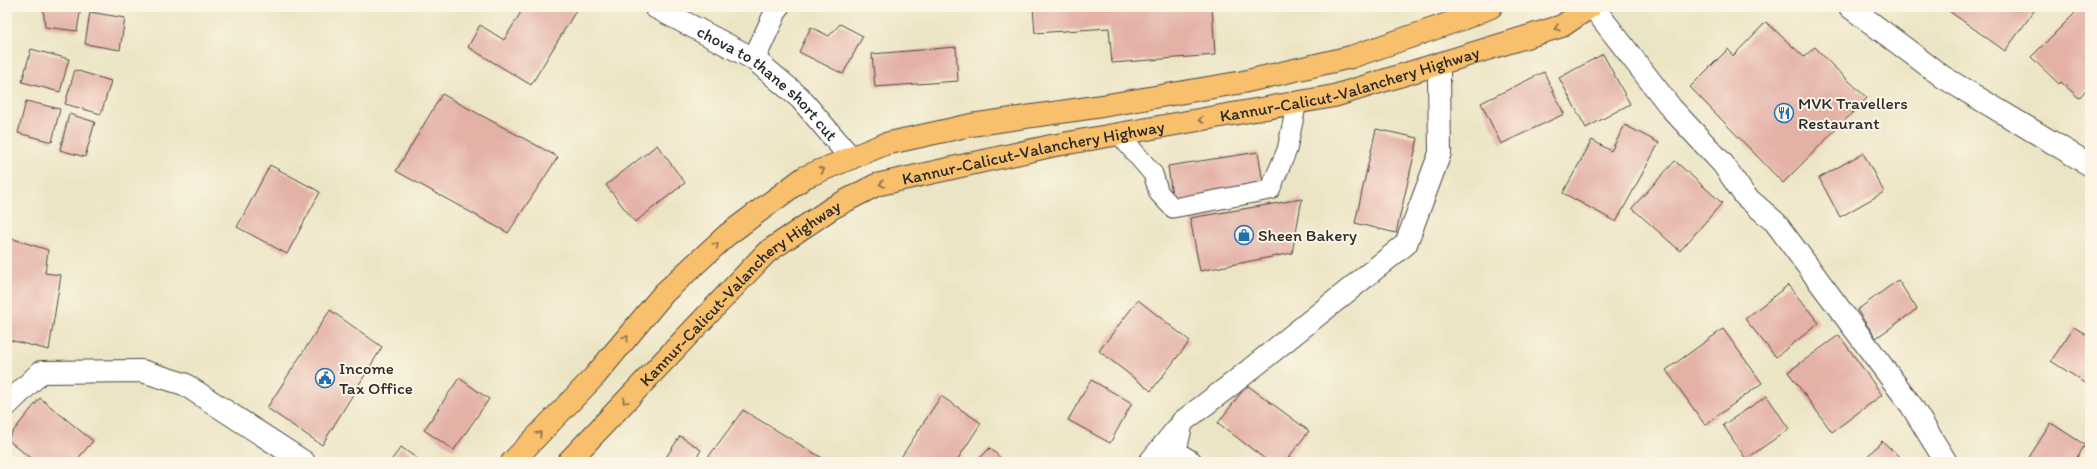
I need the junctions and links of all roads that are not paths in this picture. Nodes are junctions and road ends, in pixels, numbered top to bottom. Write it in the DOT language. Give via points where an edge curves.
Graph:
graph roads {
  1 [pos="655,7"];
  2 [pos="778,7"];
  3 [pos="1491,7"];
  4 [pos="1590,7"];
  5 [pos="1593,7"];
  6 [pos="1850,7"];
  7 [pos="754,59"];
  8 [pos="1440,75"];
  9 [pos="1297,102"];
  10 [pos="1119,134"];
  11 [pos="851,158"];
  12 [pos="2090,165"];
  13 [pos="7,405"];
  14 [pos="1182,422"];
  15 [pos="304,462"];
  16 [pos="512,462"];
  17 [pos="568,462"];
  18 [pos="1150,462"];
  19 [pos="1191,462"];
  20 [pos="1946,462"];
  1 -- 7 [label="street, chova to thane short cut"];
  2 -- 7 [label="street"];
  3 -- 11 [label="highway, Kannur-Calicut-Valanchery Highway" via="1351,57 1243,82 971,125 885,144"];
  4 -- 9 [label="highway, Kannur-Calicut-Valanchery Highway, one-way" via="1562,26 1334,96"];
  5 -- 20 [label="street" via="1672,109 1723,164 1746,196 1775,222 1911,404"];
  6 -- 12 [label="street" via="1943,78"];
  7 -- 11 [label="street, chova to thane short cut" via="800,98"];
  8 -- 14 [label="street" via="1440,153 1406,244"];
  9 -- 10 [label="highway, Kannur-Calicut-Valanchery Highway, one-way"];
  9 -- 10 [label="lane" via="1287,150 1270,190 1173,208 1159,193 1153,174"];
  10 -- 17 [label="highway, Kannur-Calicut-Valanchery Highway, one-way" via="1051,146 876,185 832,208 767,252"];
  16 -- 11 [label="highway, Kannur-Calicut-Valanchery Highway, one-way" via="594,377 664,293 728,235 805,177"];
  13 -- 15 [label="street" via="41,372 142,371 184,384"];
  14 -- 18 [label="street"];
  14 -- 19 [label="street" via="1175,452"];
}
